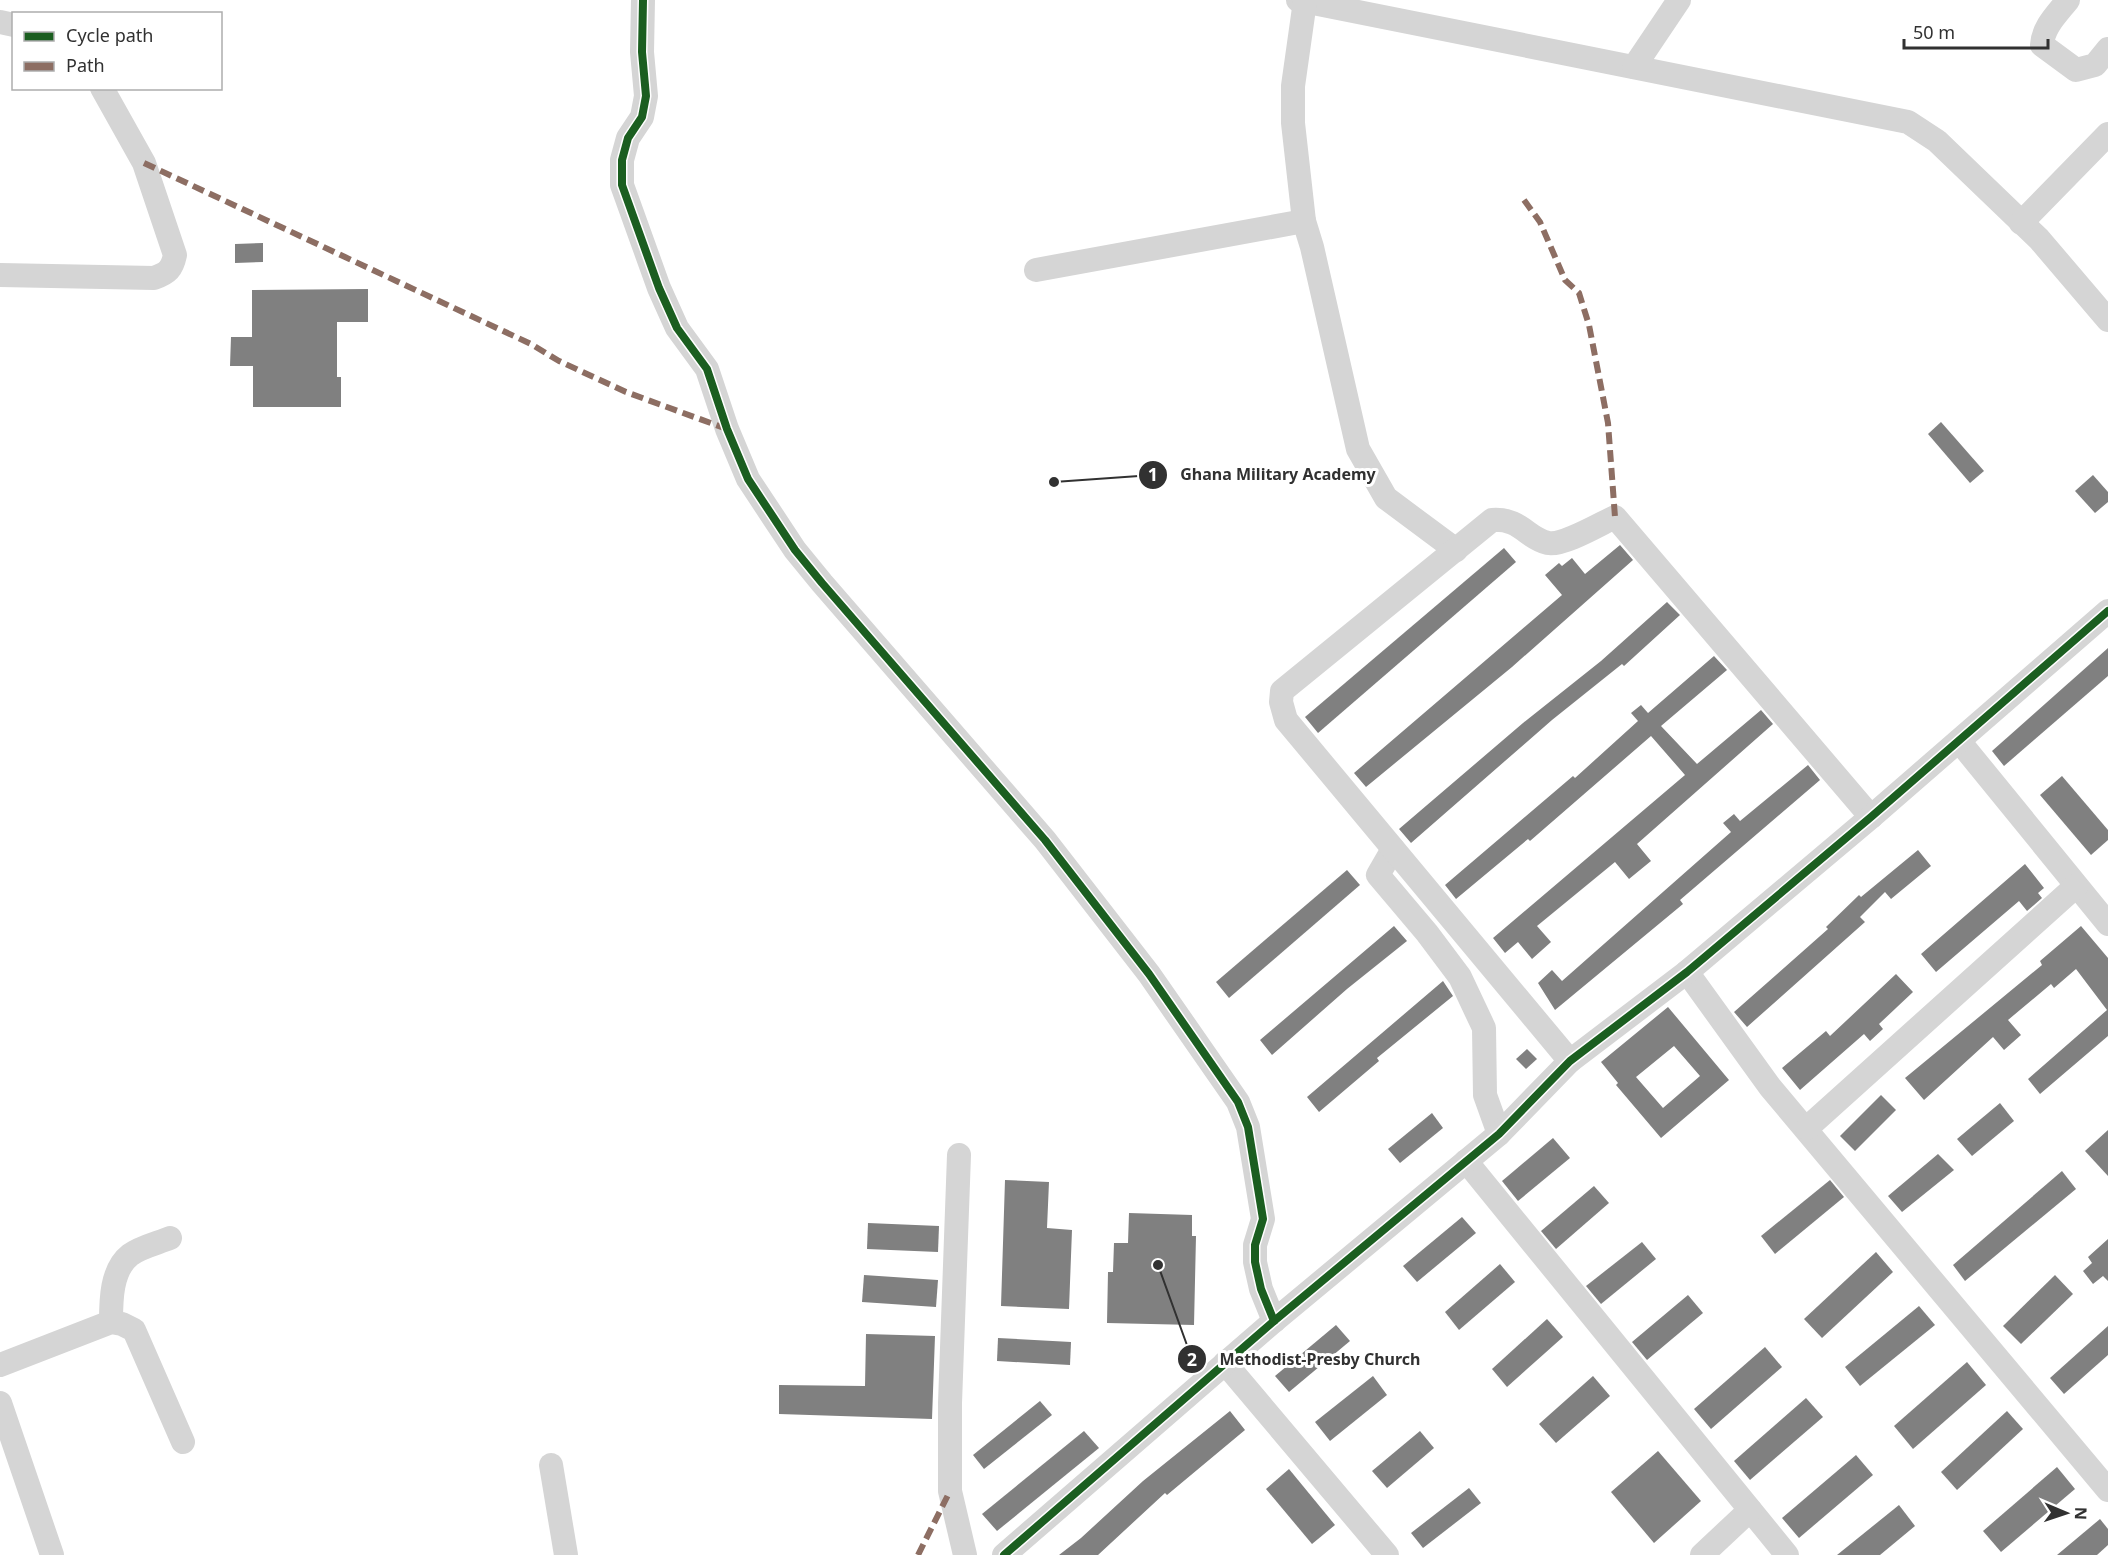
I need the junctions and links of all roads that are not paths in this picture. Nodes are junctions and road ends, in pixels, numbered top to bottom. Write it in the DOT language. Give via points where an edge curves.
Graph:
graph roads {
  1 [pos="643,0"];
  2 [pos="1680,0"];
  3 [pos="1302,1"];
  4 [pos="2059,4"];
  5 [pos="2108,49"];
  6 [pos="1634,67"];
  7 [pos="103,90"];
  8 [pos="2108,134"];
  9 [pos="1304,221"];
  10 [pos="2021,223"];
  11 [pos="1036,270"];
  12 [pos="0,274"];
  13 [pos="2108,320"];
  14 [pos="1456,550"];
  15 [pos="2108,611"];
  16 [pos="1959,741"];
  17 [pos="1871,818"];
  18 [pos="1393,849"];
  19 [pos="2076,886"];
  20 [pos="2108,924"];
  21 [pos="1686,972"];
  22 [pos="1570,1061"];
  23 [pos="1807,1128"];
  24 [pos="1499,1134"];
  25 [pos="959,1155"];
  26 [pos="1466,1161"];
  27 [pos="170,1238"];
  28 [pos="1274,1321"];
  29 [pos="111,1322"];
  30 [pos="1225,1363"];
  31 [pos="0,1365"];
  32 [pos="0,1403"];
  33 [pos="183,1442"];
  34 [pos="551,1465"];
  35 [pos="2108,1490"];
  36 [pos="1750,1510"];
  37 [pos="52,1555"];
  38 [pos="566,1555"];
  39 [pos="965,1555"];
  40 [pos="1004,1555"];
  41 [pos="1387,1555"];
  42 [pos="1702,1555"];
  43 [pos="1787,1555"];
  1 -- 28 [label="street" via="646,96 642,117 628,138 622,160 622,185 659,288 677,328 707,369 748,478 795,550 822,583 1045,840 1149,974 1238,1102 1248,1127 1263,1219 1255,1245 1255,1262"];
  2 -- 6 [label="street"];
  3 -- 6 [label="street"];
  3 -- 9 [label="street" via="1293,123"];
  4 -- 5 [label="street" via="2042,45 2076,70 2095,65"];
  6 -- 10 [label="street" via="1908,122 1937,141"];
  7 -- 12 [label="street" via="144,163 175,255 172,266 166,274 154,278"];
  8 -- 10 [label="street"];
  9 -- 11 [label="street"];
  9 -- 14 [label="street" via="1358,449 1386,498"];
  10 -- 13 [label="street"];
  14 -- 17 [label="street" via="1492,520 1506,519 1547,543 1559,543 1614,517"];
  14 -- 18 [label="street" via="1282,691 1286,720"];
  15 -- 16 [label="street"];
  16 -- 17 [label="street"];
  16 -- 19 [label="street"];
  17 -- 21 [label="street"];
  18 -- 22 [label="street"];
  18 -- 24 [label="street" via="1378,875 1460,977 1484,1028 1485,1095"];
  19 -- 20 [label="street"];
  19 -- 23 [label="street"];
  21 -- 22 [label="street"];
  21 -- 23 [label="street" via="1770,1087"];
  22 -- 24 [label="street"];
  23 -- 35 [label="street"];
  24 -- 26 [label="street"];
  25 -- 39 [label="street" via="950,1491"];
  26 -- 28 [label="street"];
  26 -- 36 [label="street"];
  27 -- 29 [label="street" via="130,1255 122,1266 111,1301"];
  28 -- 30 [label="street"];
  29 -- 31 [label="street"];
  29 -- 33 [label="street" via="134,1330"];
  30 -- 40 [label="street"];
  30 -- 41 [label="street"];
  32 -- 37 [label="street"];
  34 -- 38 [label="street"];
  36 -- 42 [label="street"];
  36 -- 43 [label="street"];
}
